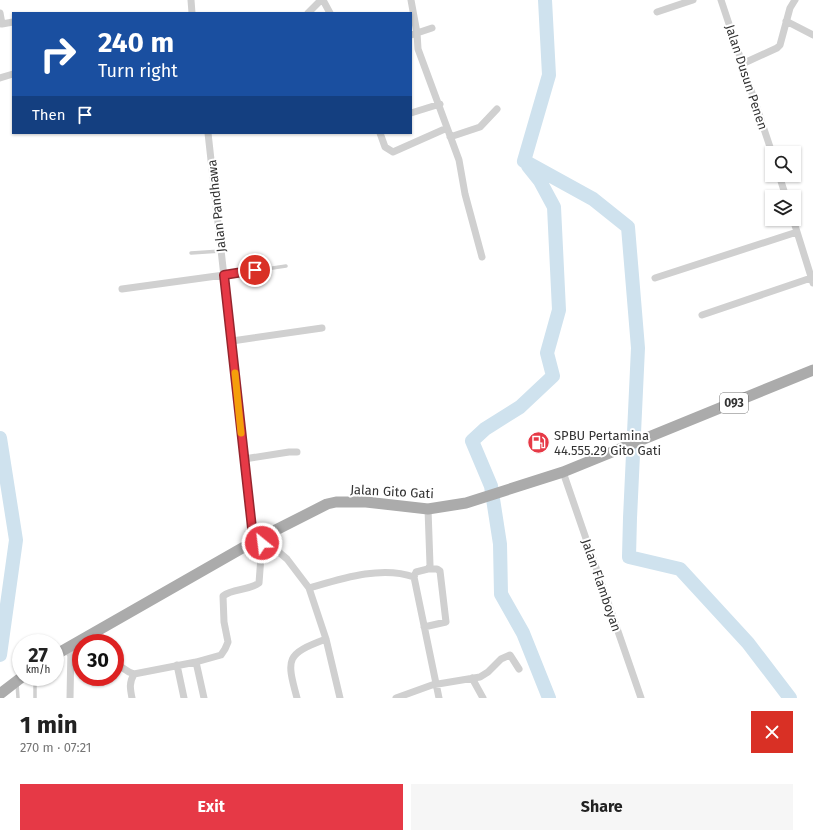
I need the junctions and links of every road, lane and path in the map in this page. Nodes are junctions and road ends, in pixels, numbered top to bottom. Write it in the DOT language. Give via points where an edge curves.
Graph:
graph roads {
  1 [pos="191,0"];
  2 [pos="322,0"];
  3 [pos="411,0"];
  4 [pos="693,0"];
  5 [pos="722,0"];
  6 [pos="795,1"];
  7 [pos="192,12"];
  8 [pos="309,12"];
  9 [pos="329,12"];
  10 [pos="656,12"];
  11 [pos="0,13"];
  12 [pos="786,21"];
  13 [pos="12,22"];
  14 [pos="1,25"];
  15 [pos="432,28"];
  16 [pos="414,34"];
  17 [pos="813,34"];
  18 [pos="742,64"];
  19 [pos="12,74"];
  20 [pos="0,78"];
  21 [pos="440,104"];
  22 [pos="497,109"];
  23 [pos="412,113"];
  24 [pos="447,128"];
  25 [pos="208,134"];
  26 [pos="380,134"];
  27 [pos="450,137"];
  28 [pos="770,146"];
  29 [pos="795,226"];
  30 [pos="797,232"];
  31 [pos="221,251"];
  32 [pos="191,253"];
  33 [pos="482,258"];
  34 [pos="286,266"];
  35 [pos="224,275"];
  36 [pos="655,278"];
  37 [pos="812,280"];
  38 [pos="122,289"];
  39 [pos="702,315"];
  40 [pos="322,328"];
  41 [pos="232,342"];
  42 [pos="813,370"];
  43 [pos="298,452"];
  44 [pos="244,459"];
  45 [pos="563,472"];
  46 [pos="428,509"];
  47 [pos="260,541"];
  48 [pos="428,569"];
  49 [pos="414,577"];
  50 [pos="308,588"];
  51 [pos="424,627"];
  52 [pos="326,639"];
  53 [pos="71,651"];
  54 [pos="64,653"];
  55 [pos="196,662"];
  56 [pos="178,668"];
  57 [pos="124,669"];
  58 [pos="519,669"];
  59 [pos="134,674"];
  60 [pos="472,678"];
  61 [pos="436,684"];
  62 [pos="12,685"];
  63 [pos="19,686"];
  64 [pos="35,686"];
  65 [pos="0,694"];
  66 [pos="414,694"];
  67 [pos="18,698"];
  68 [pos="35,698"];
  69 [pos="70,698"];
  70 [pos="132,698"];
  71 [pos="184,698"];
  72 [pos="204,698"];
  73 [pos="297,698"];
  74 [pos="340,698"];
  75 [pos="396,698"];
  76 [pos="439,698"];
  77 [pos="483,698"];
  78 [pos="641,698"];
  1 -- 7 [label="street"];
  2 -- 8 [label="street"];
  2 -- 9 [label="street"];
  3 -- 16 [label="street"];
  4 -- 10 [label="street"];
  5 -- 18 [label="street, Jalan Dusun Penen"];
  6 -- 12 [label="street"];
  11 -- 14 [label="street"];
  12 -- 17 [label="street"];
  12 -- 18 [label="street" via="782,40 777,48"];
  13 -- 14 [label="street"];
  15 -- 16 [label="street"];
  16 -- 21 [label="street"];
  18 -- 28 [label="street, Jalan Dusun Penen"];
  19 -- 20 [label="street"];
  21 -- 23 [label="street"];
  21 -- 24 [label="street"];
  22 -- 27 [label="street" via="480,127"];
  24 -- 26 [label="street" via="393,152 385,147"];
  24 -- 27 [label="street"];
  25 -- 31 [label="street, Jalan Pandhawa"];
  27 -- 33 [label="street" via="459,160"];
  29 -- 30 [label="street"];
  30 -- 36 [label="street"];
  30 -- 37 [label="street"];
  31 -- 32 [label="lane"];
  31 -- 35 [label="street, Jalan Pandhawa"];
  34 -- 35 [label="lane"];
  35 -- 38 [label="street"];
  35 -- 41 [label="street, Jalan Pandhawa"];
  37 -- 39 [label="street"];
  40 -- 41 [label="street"];
  41 -- 44 [label="street, Jalan Pandhawa"];
  42 -- 45 [label="main road, Jalan Gito Gati / 093"];
  43 -- 44 [label="street"];
  44 -- 47 [label="street, Jalan Pandhawa" via="252,528"];
  45 -- 46 [label="main road, Jalan Gito Gati / 093" via="466,503"];
  45 -- 78 [label="street, Jalan Flamboyan"];
  46 -- 47 [label="main road, Jalan Gito Gati / 093" via="366,502 336,502 319,507"];
  46 -- 48 [label="street"];
  47 -- 50 [label="street" via="287,559"];
  47 -- 53 [label="main road, Jalan Gito Gati / 093"];
  47 -- 55 [label="street" via="259,583 223,596 228,642 225,649 221,654"];
  48 -- 49 [label="street" via="416,572"];
  48 -- 51 [label="street" via="440,571 446,622"];
  49 -- 50 [label="street" via="404,573 378,573"];
  49 -- 51 [label="street"];
  50 -- 52 [label="street"];
  51 -- 61 [label="street"];
  52 -- 73 [label="street" via="304,648 291,661 290,672"];
  52 -- 74 [label="street"];
  53 -- 54 [label="main road, Jalan Gito Gati / 093"];
  53 -- 69 [label="street"];
  55 -- 56 [label="street"];
  55 -- 72 [label="street"];
  56 -- 59 [label="street"];
  56 -- 71 [label="street"];
  57 -- 59 [label="street"];
  58 -- 60 [label="street" via="508,655 485,675"];
  59 -- 70 [label="street" via="130,681"];
  60 -- 61 [label="street"];
  60 -- 77 [label="street"];
  61 -- 66 [label="street"];
  61 -- 76 [label="street"];
  62 -- 65 [label="main road"];
  63 -- 67 [label="lane"];
  64 -- 68 [label="lane"];
  66 -- 75 [label="street"];
}
